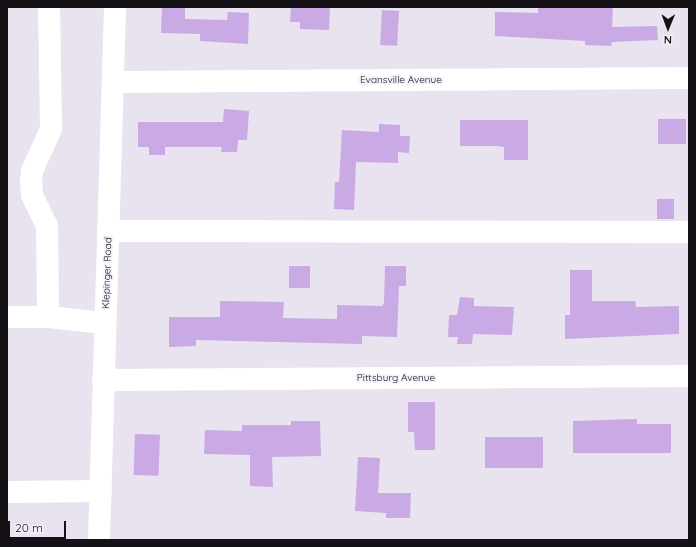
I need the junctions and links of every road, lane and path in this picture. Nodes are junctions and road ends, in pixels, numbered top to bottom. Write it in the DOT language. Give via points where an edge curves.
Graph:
graph roads {
  1 [pos="49,7"];
  2 [pos="115,7"];
  3 [pos="689,78"];
  4 [pos="113,82"];
  5 [pos="108,231"];
  6 [pos="689,232"];
  7 [pos="48,316"];
  8 [pos="7,317"];
  9 [pos="105,323"];
  10 [pos="689,376"];
  11 [pos="103,380"];
  12 [pos="101,491"];
  13 [pos="7,492"];
  14 [pos="99,540"];
  1 -- 7 [label="street" via="51,129 32,171 31,181 32,196 47,226"];
  2 -- 4 [label="street, Klepinger Road"];
  3 -- 4 [label="street, Evansville Avenue"];
  4 -- 5 [label="street, Klepinger Road"];
  5 -- 6 [label="street"];
  5 -- 9 [label="street, Klepinger Road"];
  7 -- 8 [label="street"];
  7 -- 9 [label="street"];
  9 -- 11 [label="street, Klepinger Road"];
  10 -- 11 [label="street, Pittsburg Avenue"];
  11 -- 12 [label="street, Klepinger Road"];
  12 -- 13 [label="street"];
  12 -- 14 [label="street, Klepinger Road"];
}
